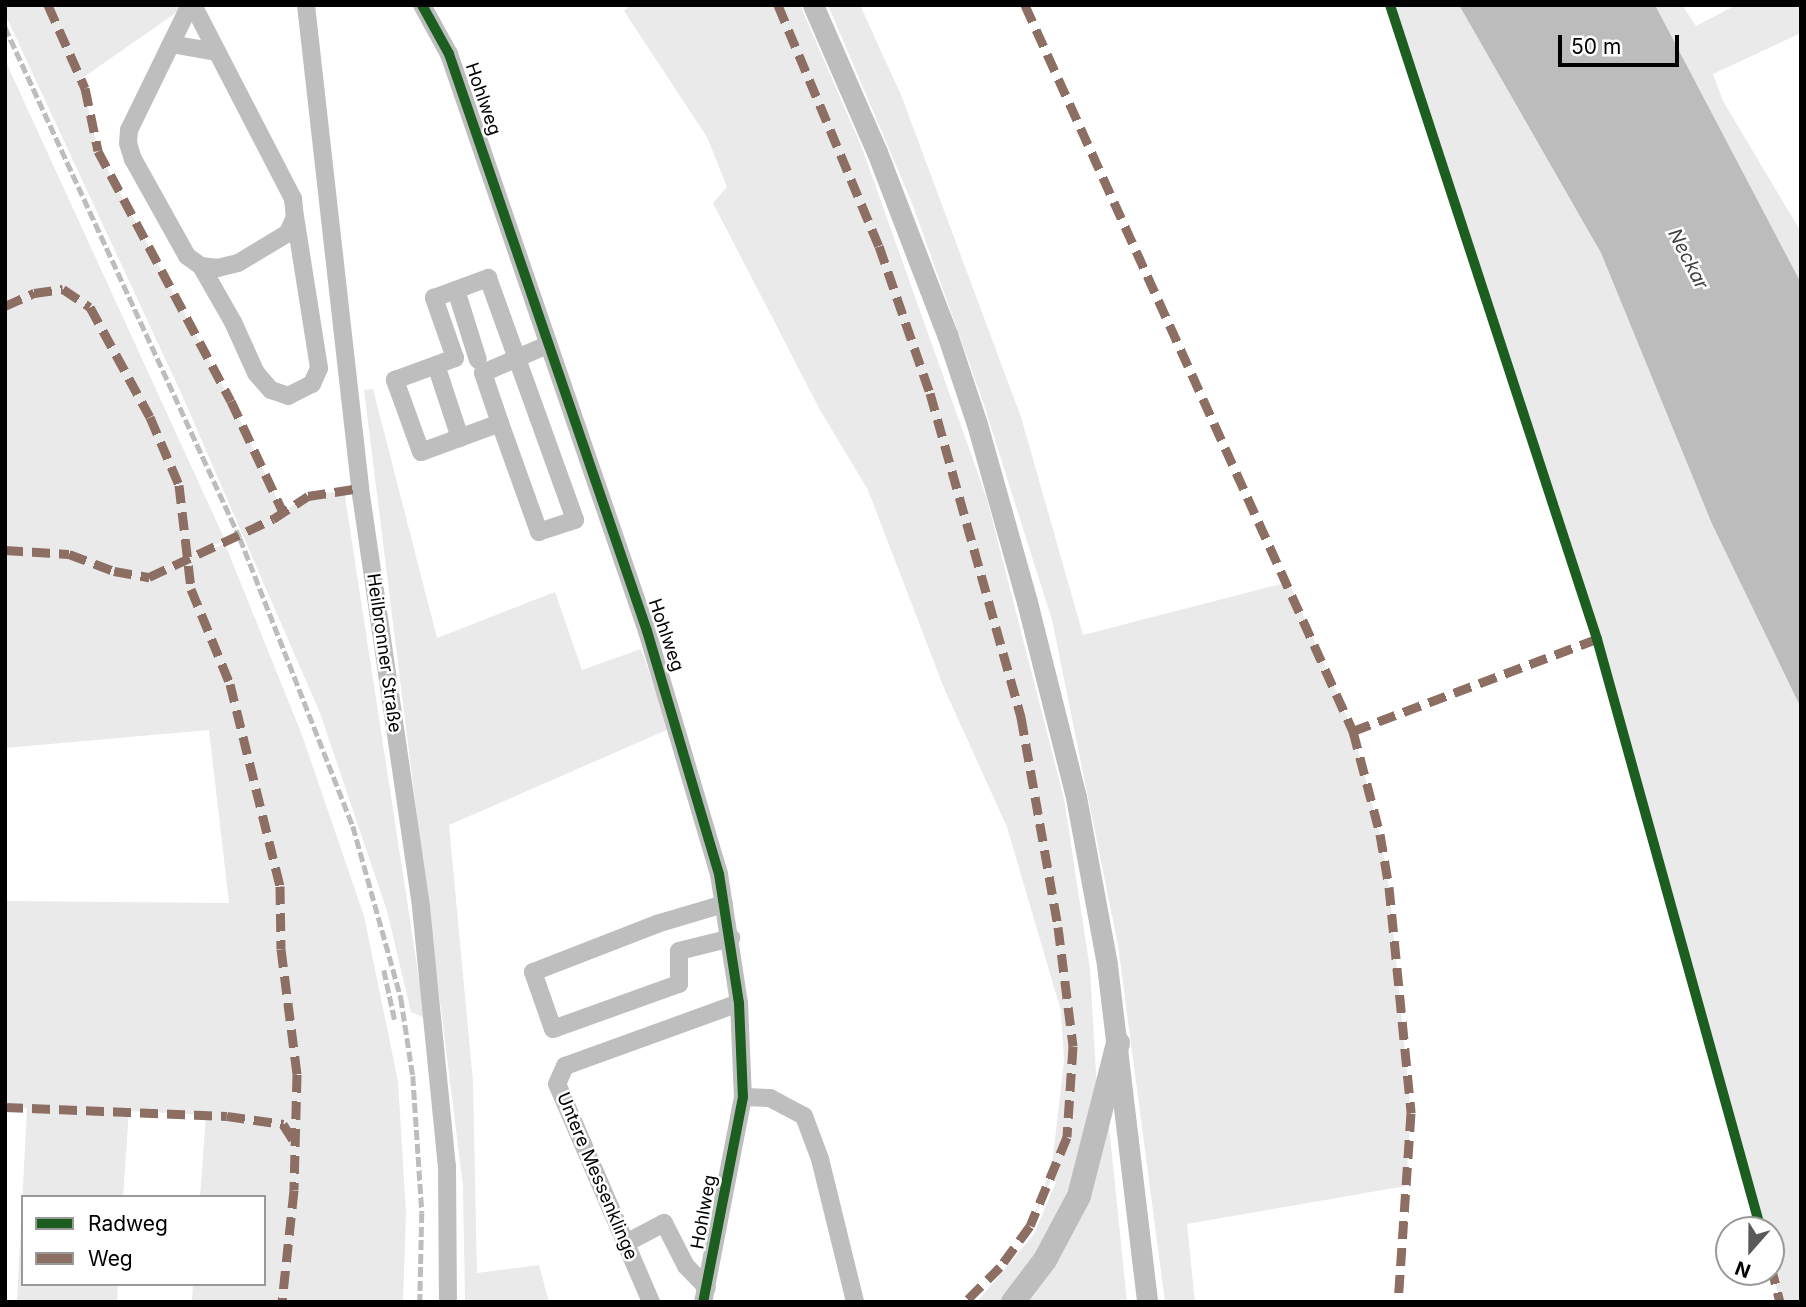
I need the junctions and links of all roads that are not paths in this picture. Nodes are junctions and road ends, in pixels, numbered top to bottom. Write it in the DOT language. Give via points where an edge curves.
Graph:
graph roads {
  1 [pos="191,5"];
  2 [pos="306,5"];
  3 [pos="422,5"];
  4 [pos="813,5"];
  5 [pos="171,44"];
  6 [pos="216,52"];
  7 [pos="295,216"];
  8 [pos="201,266"];
  9 [pos="456,290"];
  10 [pos="547,345"];
  11 [pos="455,358"];
  12 [pos="517,360"];
  13 [pos="436,365"];
  14 [pos="480,366"];
  15 [pos="500,423"];
  16 [pos="460,438"];
  17 [pos="604,514"];
  18 [pos="575,520"];
  19 [pos="724,904"];
  20 [pos="731,938"];
  21 [pos="739,1003"];
  22 [pos="1118,1042"];
  23 [pos="743,1097"];
  24 [pos="626,1243"];
  25 [pos="705,1295"];
  26 [pos="448,1302"];
  27 [pos="651,1302"];
  28 [pos="855,1302"];
  29 [pos="1013,1302"];
  30 [pos="1147,1302"];
  1 -- 5 [label="street"];
  1 -- 6 [label="street"];
  2 -- 26 [label="street, Heilbronner Straße" via="360,488 421,907 447,1166"];
  3 -- 10 [label="street, Hohlweg" via="449,54"];
  4 -- 22 [label="main road" via="913,243 1004,514 1076,797"];
  5 -- 6 [label="street"];
  5 -- 8 [label="street" via="129,130 128,143 187,256"];
  6 -- 7 [label="street" via="293,199"];
  7 -- 8 [label="street" via="288,233 237,263"];
  7 -- 8 [label="street" via="319,368 313,384 300,393 288,396 271,390 256,373"];
  9 -- 11 [label="street" via="433,298"];
  9 -- 12 [label="street" via="488,278"];
  9 -- 14 [label="street"];
  10 -- 12 [label="street"];
  10 -- 17 [label="street, Hohlweg"];
  11 -- 13 [label="street"];
  11 -- 14 [label="street" via="459,368"];
  12 -- 14 [label="street"];
  12 -- 18 [label="street"];
  13 -- 16 [label="street"];
  13 -- 16 [label="street" via="395,380 421,452"];
  14 -- 15 [label="street"];
  15 -- 16 [label="street"];
  15 -- 18 [label="street" via="539,532"];
  17 -- 18 [label="street"];
  17 -- 19 [label="street, Hohlweg" via="667,691"];
  19 -- 20 [label="street, Hohlweg"];
  19 -- 20 [label="street" via="657,924 533,972 553,1029 679,984 679,951"];
  20 -- 21 [label="street, Hohlweg"];
  21 -- 23 [label="street, Hohlweg"];
  21 -- 24 [label="street, Untere Messenklinge" via="565,1066 557,1084"];
  22 -- 29 [label="highway" via="1079,1196 1045,1259"];
  22 -- 30 [label="main road"];
  23 -- 25 [label="street, Hohlweg"];
  23 -- 28 [label="street" via="770,1098 804,1116 820,1159"];
  24 -- 25 [label="street" via="664,1223"];
  24 -- 27 [label="street, Untere Messenklinge"];
}
